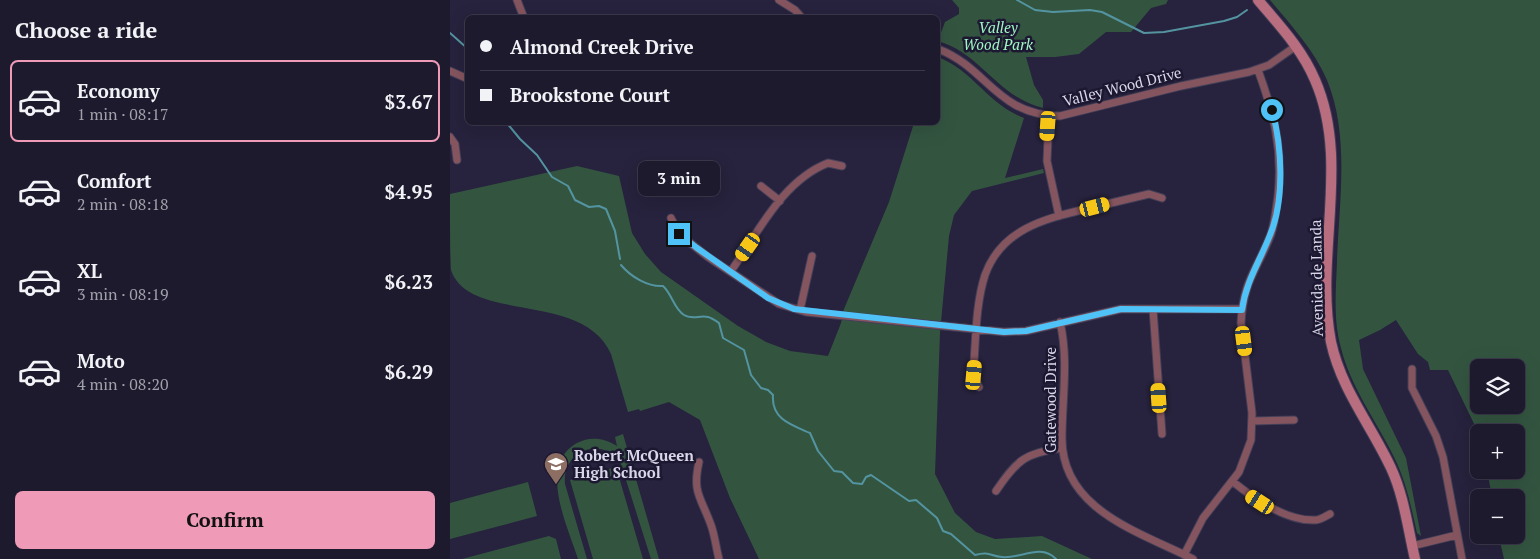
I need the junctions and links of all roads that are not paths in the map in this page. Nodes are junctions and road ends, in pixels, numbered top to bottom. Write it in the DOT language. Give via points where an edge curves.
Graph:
graph roads {
  1 [pos="517,0"];
  2 [pos="779,0"];
  3 [pos="1258,0"];
  4 [pos="523,15"];
  5 [pos="799,15"];
  6 [pos="1296,46"];
  7 [pos="940,50"];
  8 [pos="1258,70"];
  9 [pos="450,71"];
  10 [pos="465,78"];
  11 [pos="1049,116"];
  12 [pos="450,137"];
  13 [pos="457,160"];
  14 [pos="842,166"];
  15 [pos="761,186"];
  16 [pos="1162,198"];
  17 [pos="780,201"];
  18 [pos="1060,216"];
  19 [pos="671,218"];
  20 [pos="812,256"];
  21 [pos="731,271"];
  22 [pos="1153,309"];
  23 [pos="800,310"];
  24 [pos="1242,310"];
  25 [pos="1060,322"];
  26 [pos="977,330"];
  27 [pos="1412,369"];
  28 [pos="979,387"];
  29 [pos="1294,420"];
  30 [pos="1253,421"];
  31 [pos="1162,434"];
  32 [pos="1062,448"];
  33 [pos="699,462"];
  34 [pos="1232,481"];
  35 [pos="996,491"];
  36 [pos="1330,514"];
  37 [pos="1457,535"];
  38 [pos="1412,546"];
  39 [pos="1184,555"];
  40 [pos="719,559"];
  41 [pos="1193,559"];
  42 [pos="1415,559"];
  43 [pos="1462,559"];
  1 -- 4 [label="street"];
  2 -- 5 [label="street"];
  3 -- 6 [label="street, Avenida de Landa"];
  6 -- 8 [label="street, Valley Wood Drive"];
  6 -- 38 [label="street, Avenida de Landa" via="1315,78 1329,130 1328,303 1331,342 1348,392 1392,470"];
  7 -- 11 [label="street, Valley Wood Drive" via="960,60 1007,102 1029,112"];
  8 -- 11 [label="street, Valley Wood Drive" via="1072,114"];
  8 -- 24 [label="street" via="1276,123 1279,184 1272,232 1248,282"];
  9 -- 10 [label="street"];
  11 -- 18 [label="street" via="1047,161"];
  12 -- 13 [label="street" via="455,144"];
  14 -- 17 [label="street" via="828,163 815,168 800,178"];
  15 -- 17 [label="street"];
  16 -- 18 [label="street" via="1149,194"];
  17 -- 21 [label="street"];
  18 -- 26 [label="street" via="1020,230 996,255 982,288"];
  19 -- 21 [label="street" via="686,240"];
  20 -- 23 [label="street"];
  21 -- 23 [label="street" via="772,300"];
  22 -- 24 [label="street"];
  22 -- 25 [label="street" via="1107,310"];
  22 -- 31 [label="street"];
  23 -- 26 [label="street"];
  24 -- 30 [label="street"];
  25 -- 26 [label="street" via="1015,332"];
  25 -- 32 [label="street, Gatewood Drive" via="1064,359"];
  26 -- 28 [label="street" via="974,375"];
  27 -- 37 [label="street" via="1412,388 1443,457"];
  29 -- 30 [label="street"];
  30 -- 34 [label="street" via="1248,451"];
  32 -- 35 [label="street" via="1042,450 1024,457 1010,470"];
  32 -- 39 [label="street, Gatewood Drive" via="1068,471 1088,502 1110,518"];
  33 -- 40 [label="street" via="695,480 698,496 711,524"];
  34 -- 36 [label="street" via="1260,502 1286,514 1316,520"];
  34 -- 39 [label="street" via="1203,518"];
  37 -- 38 [label="street"];
  37 -- 43 [label="street"];
  38 -- 42 [label="street, Avenida de Landa"];
  39 -- 41 [label="street, Gatewood Drive"];
}
